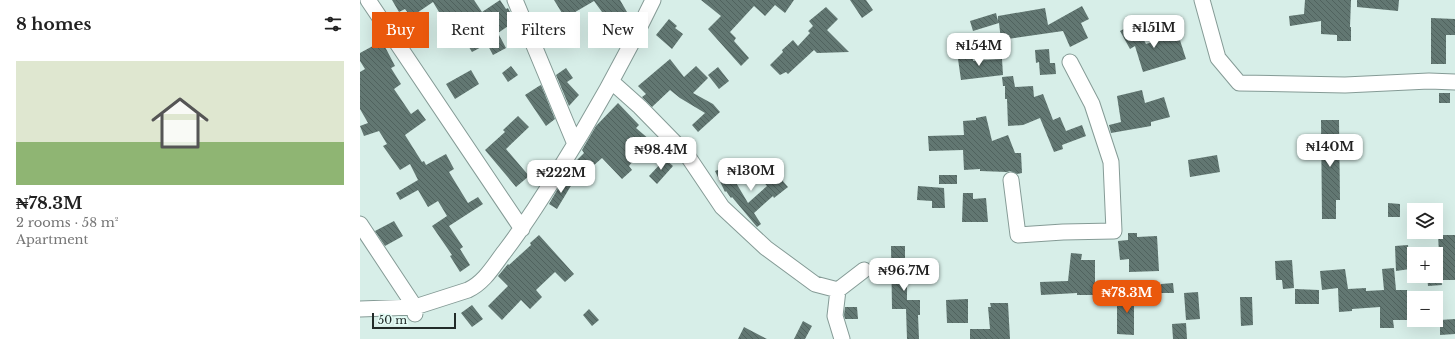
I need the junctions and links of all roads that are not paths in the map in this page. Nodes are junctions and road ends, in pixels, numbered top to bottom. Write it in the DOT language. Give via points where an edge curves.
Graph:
graph roads {
  1 [pos="368,0"];
  2 [pos="515,0"];
  3 [pos="653,0"];
  4 [pos="1202,0"];
  5 [pos="1070,62"];
  6 [pos="612,82"];
  7 [pos="1455,82"];
  8 [pos="575,144"];
  9 [pos="1011,180"];
  10 [pos="360,224"];
  11 [pos="522,229"];
  12 [pos="864,270"];
  13 [pos="838,290"];
  14 [pos="360,309"];
  15 [pos="415,312"];
  16 [pos="842,339"];
  1 -- 11 [label="street"];
  2 -- 8 [label="street"];
  3 -- 6 [label="street"];
  4 -- 7 [label="street" via="1218,58 1239,83 1345,86"];
  5 -- 9 [label="street" via="1092,104 1111,162 1114,230 1018,235"];
  6 -- 8 [label="street"];
  6 -- 13 [label="street" via="687,155 722,207 766,248 815,284"];
  8 -- 11 [label="street"];
  10 -- 15 [label="street"];
  11 -- 15 [label="street" via="476,287"];
  12 -- 13 [label="street"];
  13 -- 16 [label="street" via="835,316"];
  14 -- 15 [label="street"];
}
